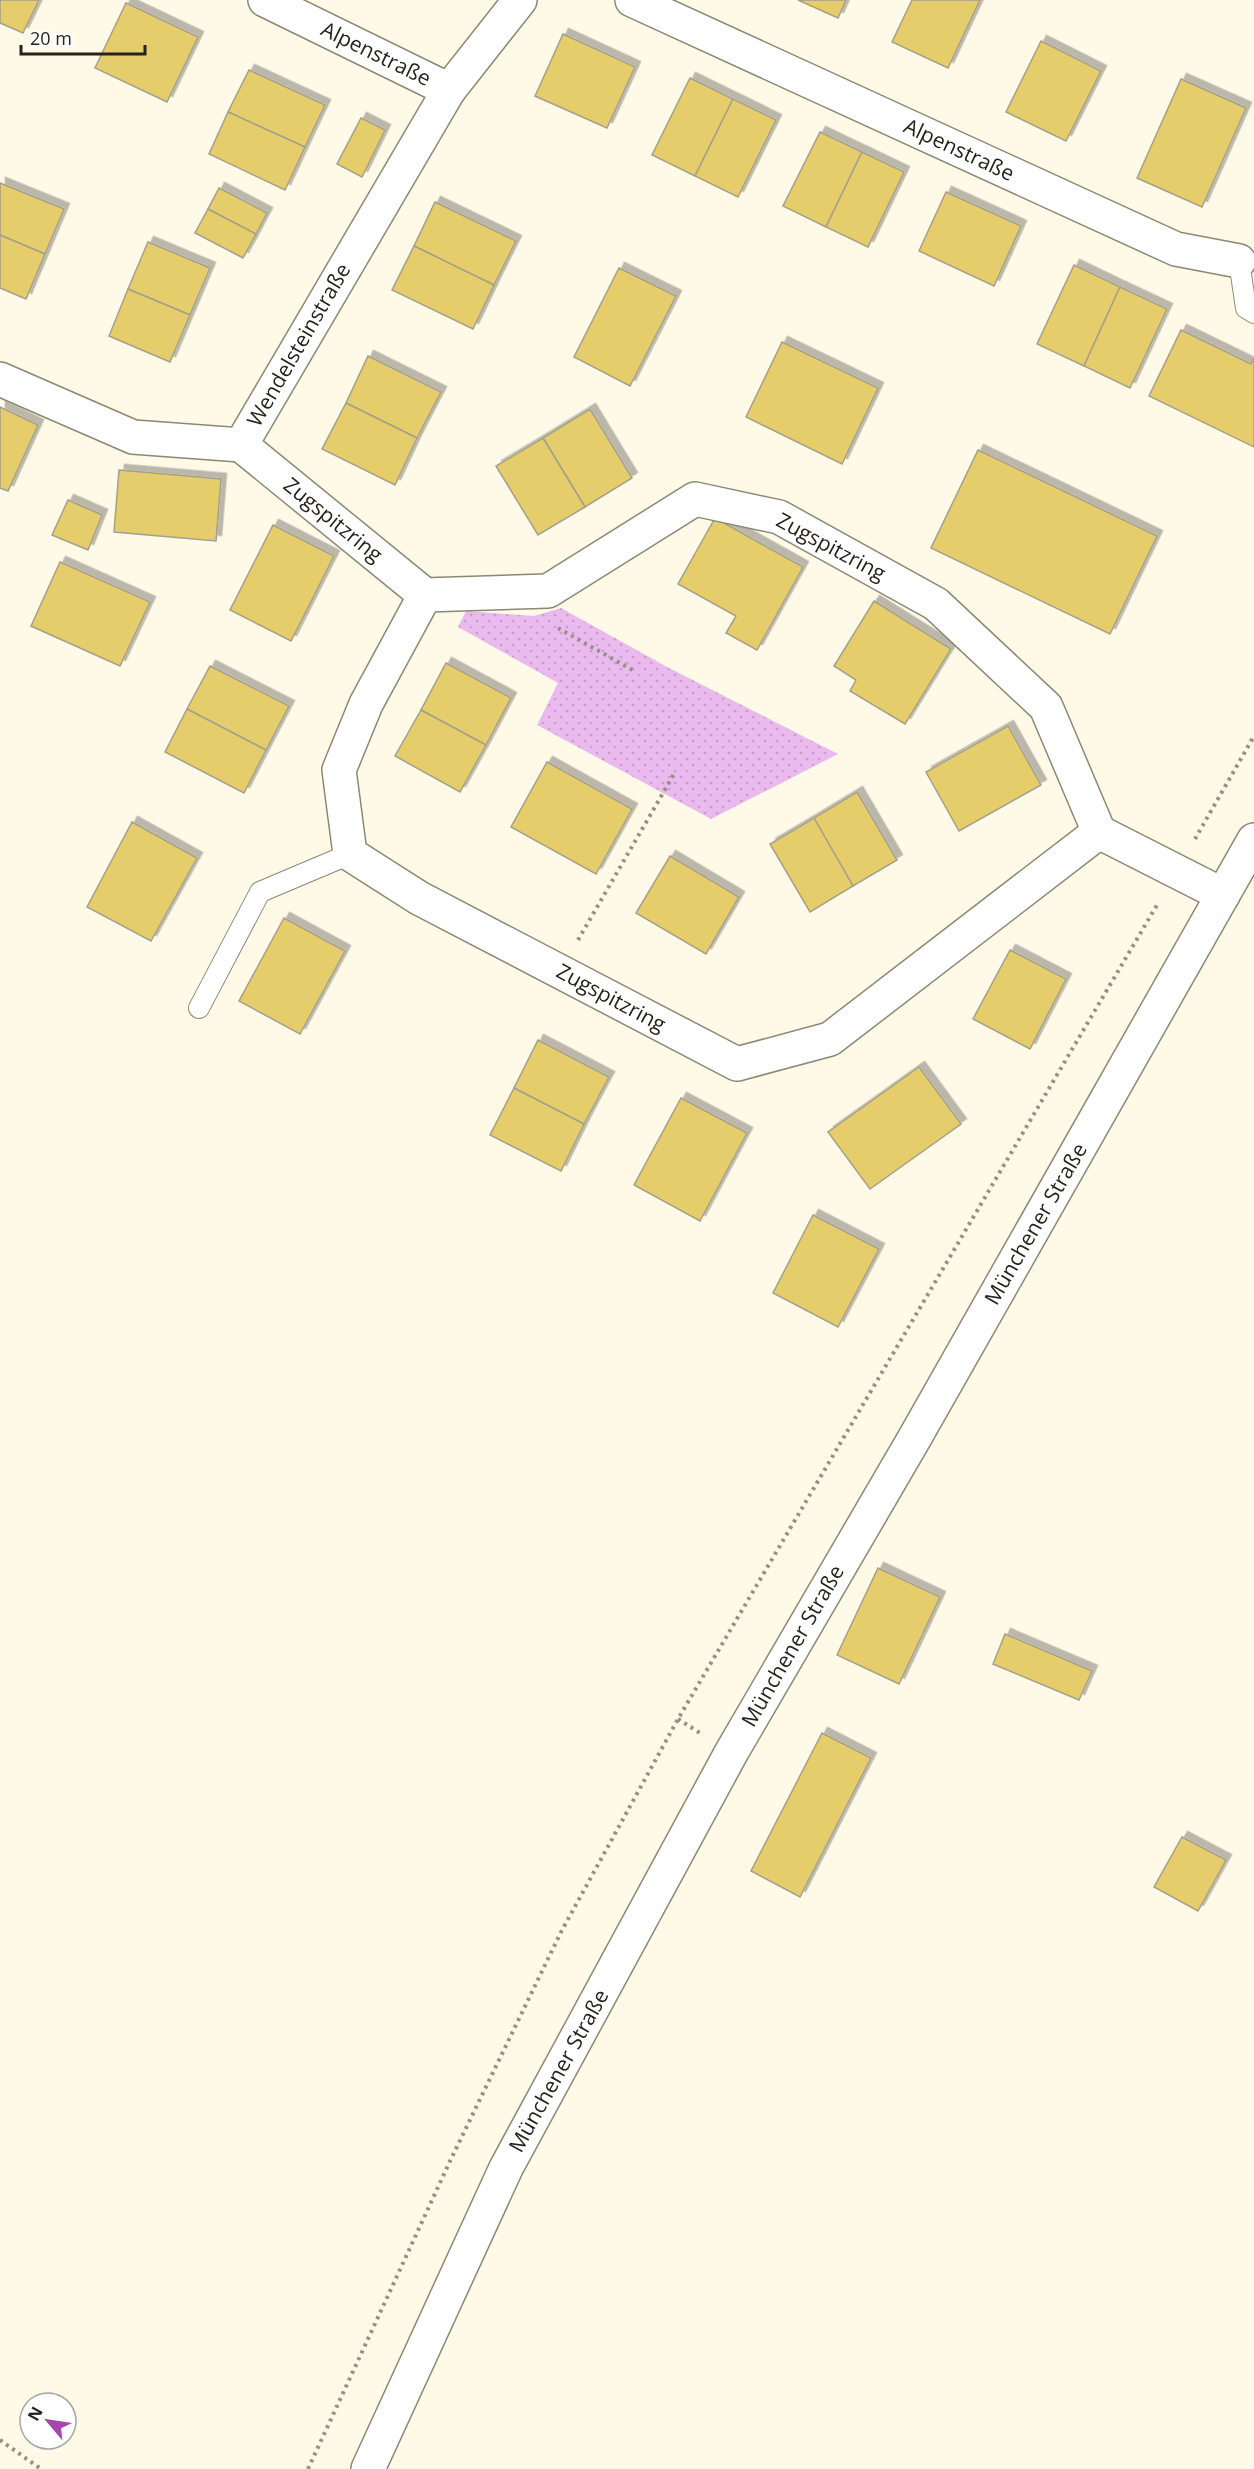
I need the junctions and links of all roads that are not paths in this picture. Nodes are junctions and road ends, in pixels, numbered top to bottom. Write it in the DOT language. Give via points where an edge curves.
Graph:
graph roads {
  1 [pos="265,0"];
  2 [pos="520,0"];
  3 [pos="632,0"];
  4 [pos="449,90"];
  5 [pos="1239,261"];
  6 [pos="1254,313"];
  7 [pos="0,379"];
  8 [pos="241,444"];
  9 [pos="425,595"];
  10 [pos="1100,832"];
  11 [pos="1254,840"];
  12 [pos="350,854"];
  13 [pos="1223,895"];
  14 [pos="199,1008"];
  15 [pos="368,2469"];
  1 -- 4 [label="street, Alpenstraße"];
  2 -- 4 [label="street, Alpenstraße"];
  3 -- 5 [label="street, Alpenstraße" via="1176,249"];
  4 -- 8 [label="street, Wendelsteinstraße"];
  5 -- 6 [label="lane, Alpenstraße" via="1246,308"];
  7 -- 8 [label="street, Wendelsteinstraße" via="133,437"];
  8 -- 9 [label="street, Zugspitzring"];
  9 -- 10 [label="street, Zugspitzring" via="548,591 695,500 779,517 936,604 1046,707"];
  9 -- 12 [label="street" via="366,704 339,770"];
  10 -- 12 [label="street, Zugspitzring" via="830,1039 737,1064 419,898"];
  10 -- 13 [label="street"];
  11 -- 13 [label="street, Münchener Straße"];
  12 -- 14 [label="lane" via="260,892"];
  13 -- 15 [label="street, Münchener Straße" via="725,1763 506,2168"];
}
